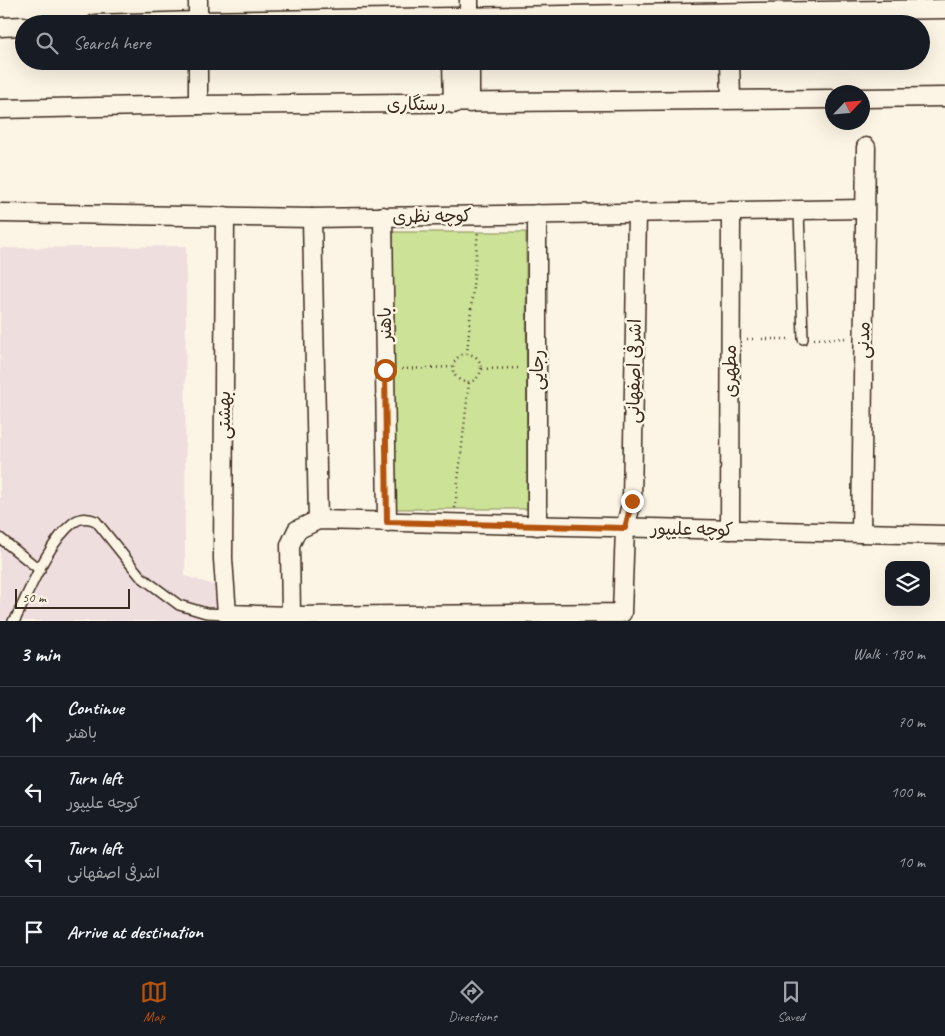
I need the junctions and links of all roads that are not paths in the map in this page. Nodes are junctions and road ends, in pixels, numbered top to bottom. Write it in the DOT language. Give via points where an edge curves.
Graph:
graph roads {
  1 [pos="198,0"];
  2 [pos="945,9"];
  3 [pos="730,12"];
  4 [pos="469,13"];
  5 [pos="451,14"];
  6 [pos="198,15"];
  7 [pos="419,15"];
  8 [pos="0,26"];
  9 [pos="15,26"];
  10 [pos="198,70"];
  11 [pos="454,70"];
  12 [pos="468,70"];
  13 [pos="730,70"];
  14 [pos="825,98"];
  15 [pos="870,98"];
  16 [pos="945,98"];
  17 [pos="731,99"];
  18 [pos="462,104"];
  19 [pos="198,105"];
  20 [pos="0,109"];
  21 [pos="866,147"];
  22 [pos="864,209"];
  23 [pos="799,210"];
  24 [pos="731,211"];
  25 [pos="0,212"];
  26 [pos="637,213"];
  27 [pos="537,214"];
  28 [pos="225,216"];
  29 [pos="383,216"];
  30 [pos="312,218"];
  31 [pos="803,339"];
  32 [pos="318,520"];
  33 [pos="387,522"];
  34 [pos="537,526"];
  35 [pos="625,528"];
  36 [pos="730,530"];
  37 [pos="862,533"];
  38 [pos="945,535"];
  39 [pos="0,538"];
  40 [pos="40,570"];
  41 [pos="227,614"];
  42 [pos="292,616"];
  43 [pos="13,621"];
  1 -- 6 [label="street"];
  2 -- 3 [label="street"];
  3 -- 4 [label="street"];
  4 -- 5 [label="street"];
  5 -- 7 [label="street"];
  8 -- 9 [label="street"];
  10 -- 19 [label="street"];
  11 -- 18 [label="street"];
  12 -- 18 [label="street"];
  13 -- 17 [label="street"];
  14 -- 17 [label="street, رستگاری"];
  15 -- 16 [label="street"];
  17 -- 18 [label="street, رستگاری"];
  18 -- 19 [label="street, رستگاری"];
  19 -- 20 [label="street, رستگاری"];
  21 -- 22 [label="street, مدنی"];
  22 -- 23 [label="street, کوچه نظری"];
  22 -- 37 [label="street, مدنی"];
  23 -- 24 [label="street, کوچه نظری"];
  23 -- 31 [label="lane"];
  24 -- 26 [label="street, کوچه نظری"];
  24 -- 36 [label="street, مطهری"];
  25 -- 28 [label="street, کوچه نظری"];
  26 -- 27 [label="street, کوچه نظری"];
  26 -- 35 [label="street, اشرفی اصفهانی" via="632,501"];
  27 -- 29 [label="street, کوچه نظری"];
  27 -- 34 [label="street, رجایی"];
  28 -- 30 [label="street, کوچه نظری"];
  28 -- 41 [label="street, بهشتی" via="223,559"];
  29 -- 30 [label="street, کوچه نظری"];
  29 -- 33 [label="street, باهنر"];
  30 -- 32 [label="street"];
  32 -- 33 [label="street, کوچه علیپور"];
  32 -- 42 [label="street" via="297,530 290,545"];
  33 -- 34 [label="street, کوچه علیپور"];
  34 -- 35 [label="street, کوچه علیپور"];
  35 -- 36 [label="street, کوچه علیپور"];
  35 -- 42 [label="street, اشرفی اصفهانی" via="622,613"];
  36 -- 37 [label="street, کوچه علیپور"];
  37 -- 38 [label="street, کوچه علیپور"];
  39 -- 40 [label="lane"];
  40 -- 41 [label="lane" via="52,545 75,521 87,518 96,521 140,576 179,604 206,613"];
  40 -- 43 [label="lane"];
  41 -- 42 [label="street"];
}
